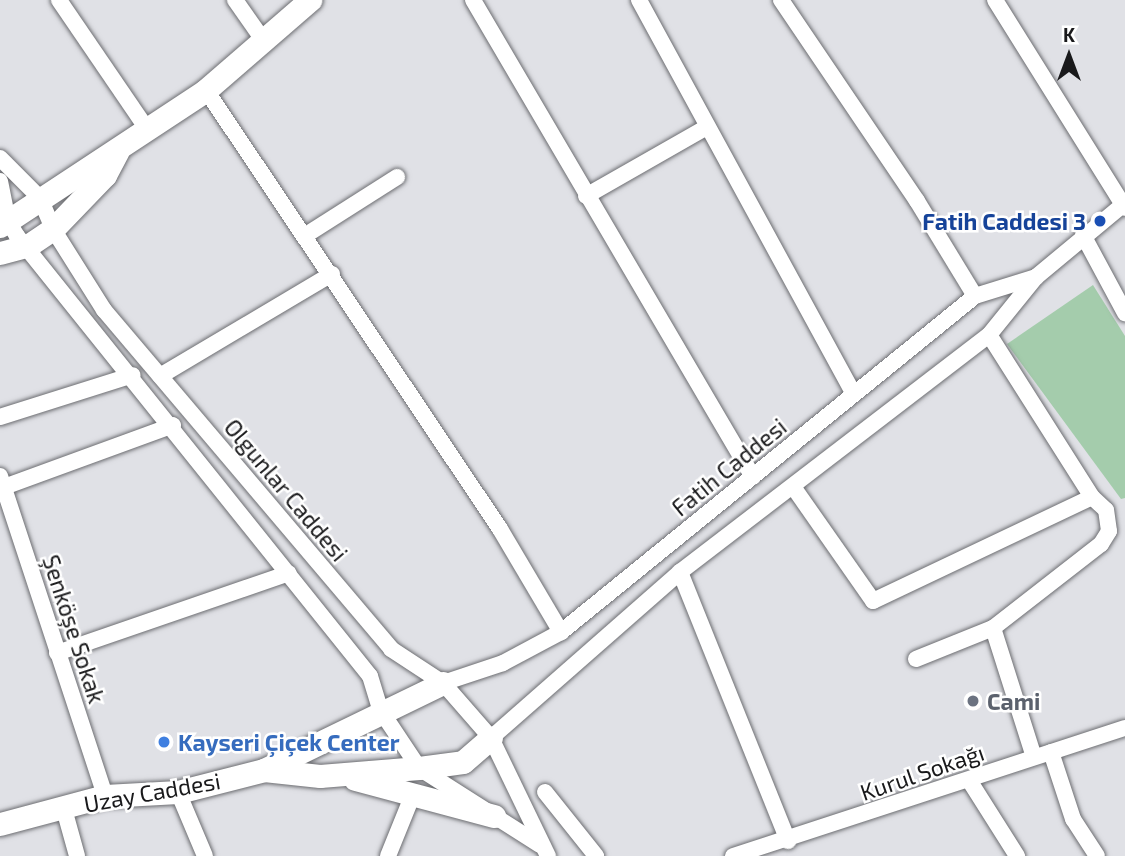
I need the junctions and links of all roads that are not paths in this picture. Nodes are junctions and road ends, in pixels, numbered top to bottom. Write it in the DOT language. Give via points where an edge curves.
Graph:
graph roads {
  1 [pos="59,0"];
  2 [pos="235,0"];
  3 [pos="310,0"];
  4 [pos="473,0"];
  5 [pos="639,0"];
  6 [pos="781,0"];
  7 [pos="995,0"];
  8 [pos="261,37"];
  9 [pos="206,90"];
  10 [pos="705,128"];
  11 [pos="147,129"];
  12 [pos="121,145"];
  13 [pos="0,158"];
  14 [pos="397,177"];
  15 [pos="0,181"];
  16 [pos="586,196"];
  17 [pos="40,198"];
  18 [pos="1124,206"];
  19 [pos="4,223"];
  20 [pos="53,229"];
  21 [pos="306,235"];
  22 [pos="1083,235"];
  23 [pos="29,245"];
  24 [pos="0,253"];
  25 [pos="332,274"];
  26 [pos="1036,277"];
  27 [pos="975,296"];
  28 [pos="1125,313"];
  29 [pos="989,335"];
  30 [pos="133,375"];
  31 [pos="160,376"];
  32 [pos="854,394"];
  33 [pos="0,417"];
  34 [pos="173,425"];
  35 [pos="752,477"];
  36 [pos="2,482"];
  37 [pos="793,488"];
  38 [pos="1092,497"];
  39 [pos="680,572"];
  40 [pos="289,573"];
  41 [pos="993,628"];
  42 [pos="561,632"];
  43 [pos="57,653"];
  44 [pos="916,659"];
  45 [pos="443,683"];
  46 [pos="381,711"];
  47 [pos="1125,727"];
  48 [pos="491,738"];
  49 [pos="1051,752"];
  50 [pos="1034,757"];
  51 [pos="419,768"];
  52 [pos="264,770"];
  53 [pos="338,774"];
  54 [pos="970,780"];
  55 [pos="178,792"];
  56 [pos="545,792"];
  57 [pos="413,794"];
  58 [pos="105,796"];
  59 [pos="64,809"];
  60 [pos="494,816"];
  61 [pos="0,824"];
  62 [pos="788,841"];
  63 [pos="544,851"];
  64 [pos="76,856"];
  65 [pos="205,856"];
  66 [pos="388,856"];
  67 [pos="596,856"];
  68 [pos="733,856"];
  69 [pos="1017,856"];
  70 [pos="1097,856"];
  1 -- 11 [label="street"];
  2 -- 8 [label="street"];
  3 -- 8 [label="main road"];
  4 -- 16 [label="street"];
  5 -- 10 [label="street"];
  6 -- 27 [label="street" via="917,201"];
  7 -- 18 [label="street"];
  8 -- 9 [label="main road"];
  9 -- 11 [label="main road"];
  9 -- 21 [label="street"];
  10 -- 16 [label="street"];
  10 -- 32 [label="street"];
  11 -- 12 [label="main road"];
  12 -- 17 [label="main road"];
  12 -- 20 [label="main road" via="105,175"];
  13 -- 17 [label="street, Olgunlar Caddesi"];
  14 -- 21 [label="street"];
  15 -- 19 [label="street, Olgunlar Caddesi"];
  16 -- 35 [label="street"];
  17 -- 19 [label="main road"];
  17 -- 20 [label="street, Olgunlar Caddesi"];
  18 -- 22 [label="street, Fatih Caddesi"];
  19 -- 23 [label="street, Olgunlar Caddesi"];
  20 -- 23 [label="main road"];
  20 -- 31 [label="street, Olgunlar Caddesi" via="104,310"];
  21 -- 25 [label="street"];
  22 -- 26 [label="street, Fatih Caddesi"];
  22 -- 28 [label="street"];
  23 -- 24 [label="main road"];
  23 -- 30 [label="street, Olgunlar Caddesi"];
  25 -- 31 [label="street"];
  25 -- 42 [label="street" via="500,529"];
  26 -- 27 [label="street, Fatih Caddesi"];
  26 -- 29 [label="street, Fatih Caddesi"];
  27 -- 32 [label="street, Fatih Caddesi"];
  29 -- 37 [label="street, Fatih Caddesi" via="863,428"];
  29 -- 38 [label="street"];
  30 -- 33 [label="street"];
  30 -- 34 [label="street, Olgunlar Caddesi"];
  31 -- 45 [label="street, Olgunlar Caddesi" via="391,649"];
  32 -- 35 [label="street, Fatih Caddesi"];
  34 -- 36 [label="street"];
  34 -- 40 [label="street, Olgunlar Caddesi"];
  35 -- 42 [label="street, Fatih Caddesi"];
  36 -- 43 [label="street, Şenköşe Sokak"];
  37 -- 38 [label="street" via="873,601"];
  37 -- 39 [label="street, Fatih Caddesi"];
  38 -- 41 [label="street" via="1109,516 1106,538"];
  39 -- 48 [label="street, Fatih Caddesi"];
  39 -- 62 [label="street"];
  40 -- 43 [label="street"];
  40 -- 46 [label="street, Olgunlar Caddesi" via="370,676"];
  41 -- 44 [label="street"];
  41 -- 50 [label="street"];
  42 -- 45 [label="street, Fatih Caddesi" via="503,663"];
  43 -- 58 [label="street, Şenköşe Sokak"];
  45 -- 46 [label="main road, Uzay Caddesi"];
  45 -- 48 [label="street, Olgunlar Caddesi"];
  46 -- 51 [label="street, Olgunlar Caddesi"];
  46 -- 52 [label="main road, Uzay Caddesi"];
  47 -- 49 [label="street, Kurul Sokağı"];
  48 -- 51 [label="main road, Uzay Caddesi" via="463,761"];
  48 -- 63 [label="street, Olgunlar Caddesi"];
  49 -- 50 [label="street, Kurul Sokağı"];
  49 -- 70 [label="street" via="1073,819"];
  50 -- 54 [label="street, Kurul Sokağı"];
  51 -- 53 [label="main road, Uzay Caddesi"];
  51 -- 60 [label="street, Olgunlar Caddesi"];
  52 -- 53 [label="main road, Uzay Caddesi"];
  52 -- 55 [label="main road, Uzay Caddesi"];
  53 -- 57 [label="main road"];
  54 -- 62 [label="street, Kurul Sokağı"];
  54 -- 69 [label="street"];
  55 -- 58 [label="main road, Uzay Caddesi"];
  55 -- 65 [label="street"];
  56 -- 67 [label="street"];
  57 -- 60 [label="main road"];
  57 -- 66 [label="street"];
  58 -- 59 [label="main road, Uzay Caddesi"];
  59 -- 61 [label="main road, Uzay Caddesi"];
  59 -- 64 [label="street"];
  60 -- 63 [label="street, Olgunlar Caddesi"];
  62 -- 68 [label="street, Kurul Sokağı"];
}
